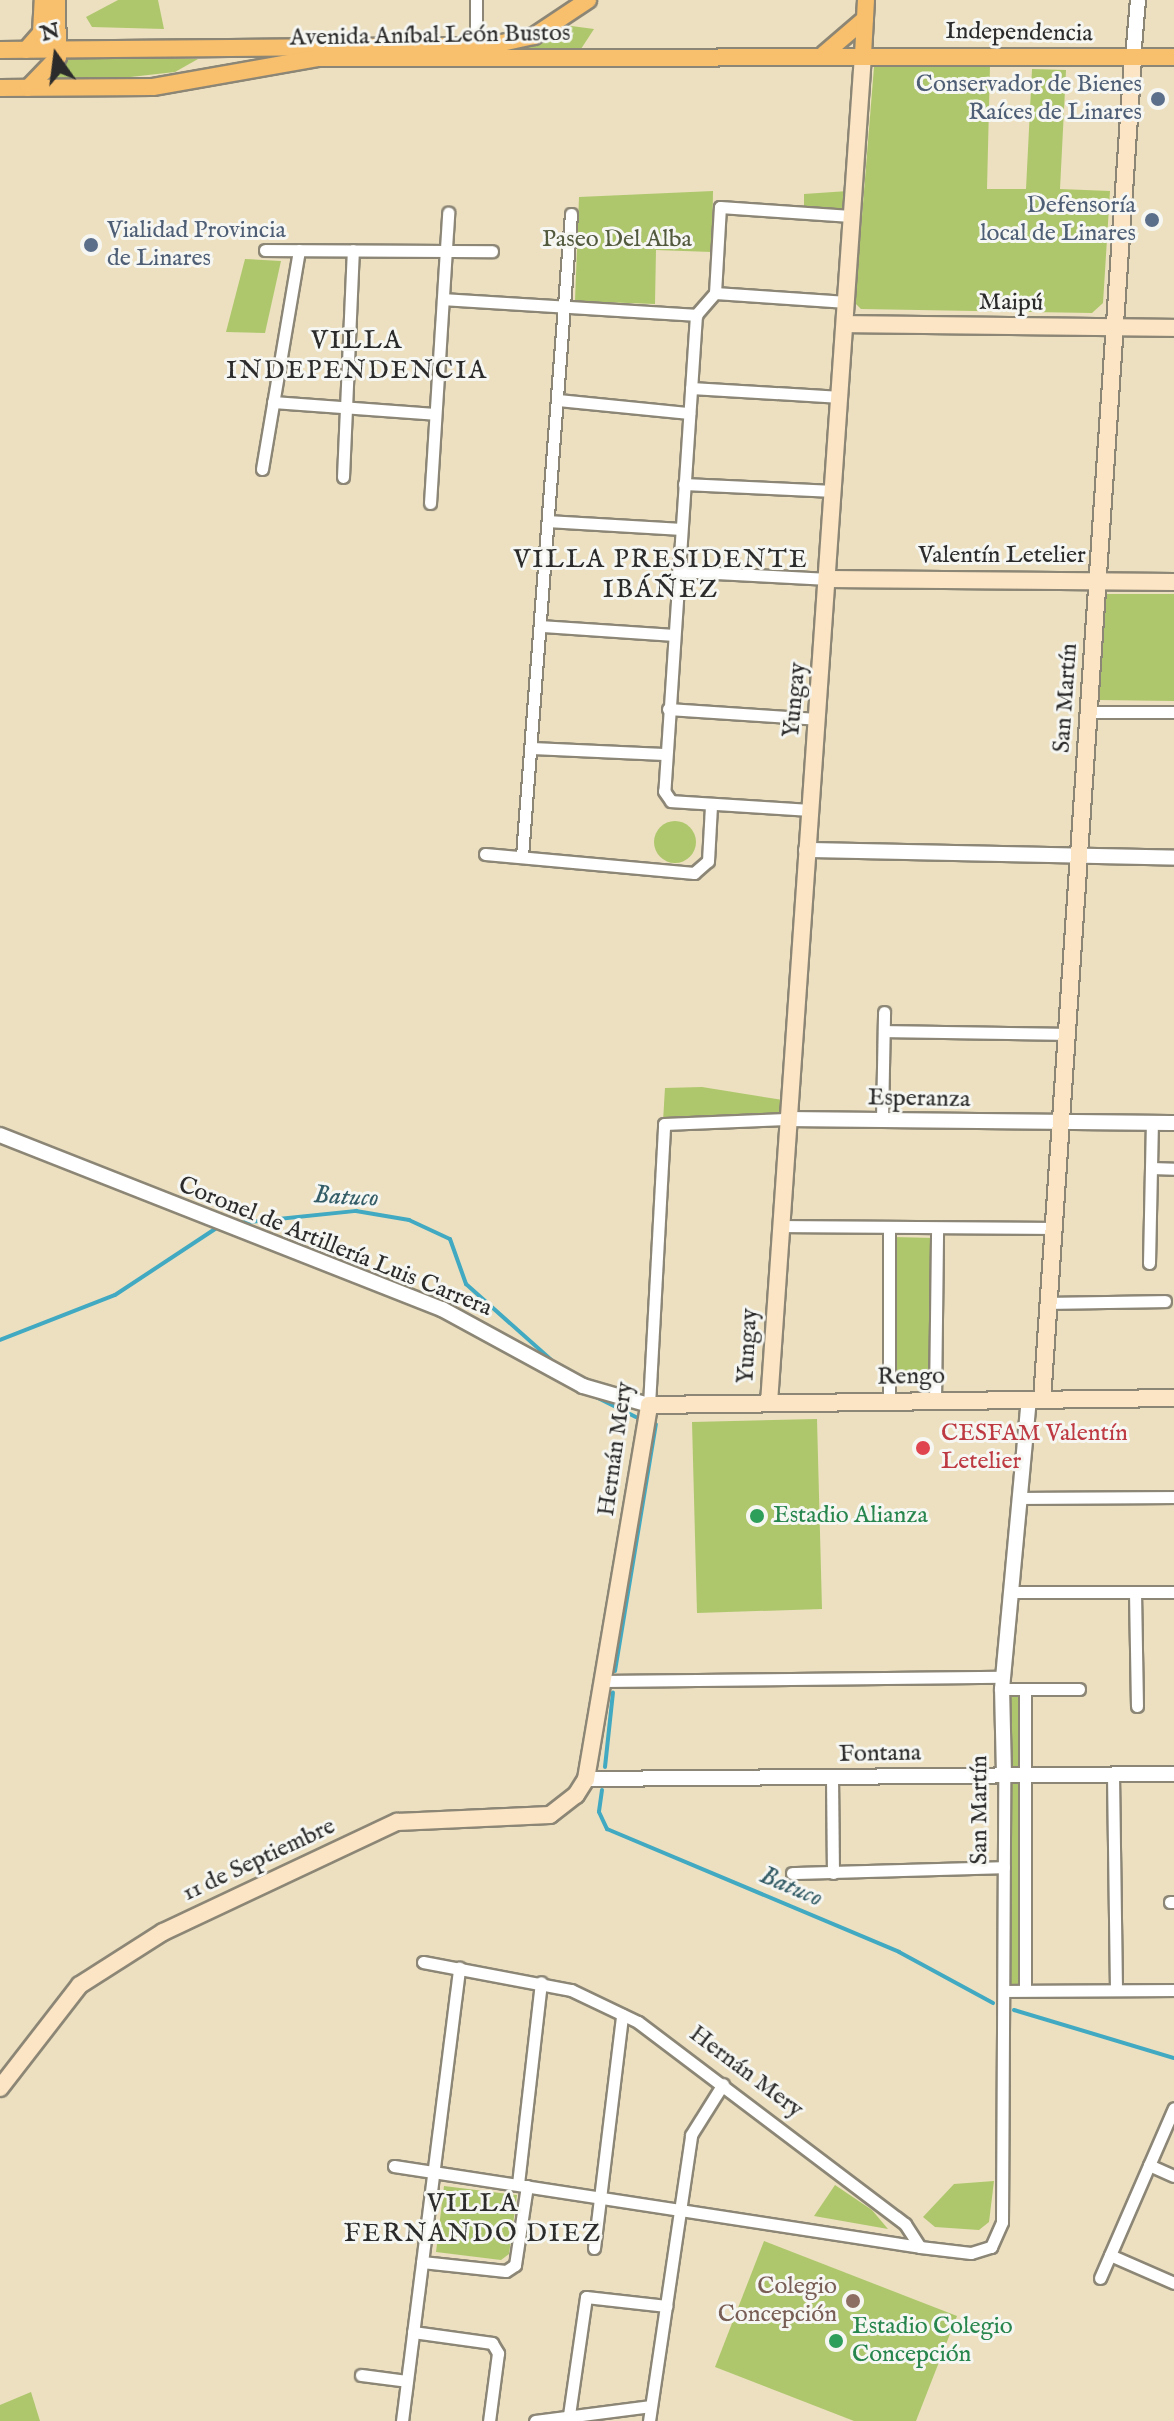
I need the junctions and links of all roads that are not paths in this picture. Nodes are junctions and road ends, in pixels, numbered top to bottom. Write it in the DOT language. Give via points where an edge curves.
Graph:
graph roads {
  1 [pos="43,0"];
  2 [pos="57,0"];
  3 [pos="476,0"];
  4 [pos="588,0"];
  5 [pos="866,0"];
  6 [pos="1138,0"];
  7 [pos="865,19"];
  8 [pos="476,47"];
  9 [pos="0,50"];
  10 [pos="26,50"];
  11 [pos="60,51"];
  12 [pos="208,51"];
  13 [pos="863,55"];
  14 [pos="819,56"];
  15 [pos="1174,57"];
  16 [pos="1133,58"];
  17 [pos="199,80"];
  18 [pos="0,88"];
  19 [pos="26,88"];
  20 [pos="448,213"];
  21 [pos="571,214"];
  22 [pos="851,216"];
  23 [pos="265,250"];
  24 [pos="299,250"];
  25 [pos="353,250"];
  26 [pos="446,251"];
  27 [pos="492,251"];
  28 [pos="715,293"];
  29 [pos="443,299"];
  30 [pos="847,302"];
  31 [pos="564,307"];
  32 [pos="696,315"];
  33 [pos="846,324"];
  34 [pos="1174,328"];
  35 [pos="1115,329"];
  36 [pos="691,388"];
  37 [pos="841,397"];
  38 [pos="558,400"];
  39 [pos="273,402"];
  40 [pos="345,408"];
  41 [pos="689,413"];
  42 [pos="435,414"];
  43 [pos="262,469"];
  44 [pos="343,477"];
  45 [pos="684,484"];
  46 [pos="834,491"];
  47 [pos="430,503"];
  48 [pos="548,521"];
  49 [pos="681,529"];
  50 [pos="678,571"];
  51 [pos="829,579"];
  52 [pos="1098,581"];
  53 [pos="1174,582"];
  54 [pos="541,626"];
  55 [pos="673,635"];
  56 [pos="668,709"];
  57 [pos="1089,712"];
  58 [pos="1174,712"];
  59 [pos="817,719"];
  60 [pos="532,748"];
  61 [pos="664,754"];
  62 [pos="711,805"];
  63 [pos="809,810"];
  64 [pos="806,850"];
  65 [pos="485,854"];
  66 [pos="522,856"];
  67 [pos="1079,858"];
  68 [pos="1174,858"];
  69 [pos="884,1012"];
  70 [pos="885,1031"];
  71 [pos="1067,1034"];
  72 [pos="786,1119"];
  73 [pos="882,1120"];
  74 [pos="1061,1122"];
  75 [pos="1152,1123"];
  76 [pos="1174,1123"];
  77 [pos="664,1124"];
  78 [pos="0,1135"];
  79 [pos="1151,1168"];
  80 [pos="1174,1169"];
  81 [pos="779,1226"];
  82 [pos="889,1228"];
  83 [pos="937,1228"];
  84 [pos="1054,1228"];
  85 [pos="1149,1263"];
  86 [pos="1165,1301"];
  87 [pos="1049,1303"];
  88 [pos="1174,1398"];
  89 [pos="1036,1400"];
  90 [pos="935,1401"];
  91 [pos="889,1402"];
  92 [pos="769,1403"];
  93 [pos="649,1405"];
  94 [pos="1174,1497"];
  95 [pos="1020,1498"];
  96 [pos="1011,1592"];
  97 [pos="1135,1592"];
  98 [pos="1174,1592"];
  99 [pos="603,1681"];
  100 [pos="1003,1683"];
  101 [pos="1025,1689"];
  102 [pos="1079,1689"];
  103 [pos="1137,1706"];
  104 [pos="1174,1774"];
  105 [pos="1004,1775"];
  106 [pos="1024,1775"];
  107 [pos="1113,1775"];
  108 [pos="832,1777"];
  109 [pos="586,1779"];
  110 [pos="1004,1867"];
  111 [pos="792,1873"];
  112 [pos="833,1873"];
  113 [pos="423,1962"];
  114 [pos="459,1968"];
  115 [pos="541,1982"];
  116 [pos="1025,1990"];
  117 [pos="1116,1990"];
  118 [pos="1174,1990"];
  119 [pos="1004,1991"];
  120 [pos="622,2015"];
  121 [pos="723,2084"];
  122 [pos="0,2088"];
  123 [pos="1174,2108"];
  124 [pos="1149,2165"];
  125 [pos="394,2166"];
  126 [pos="434,2172"];
  127 [pos="1174,2176"];
  128 [pos="522,2185"];
  129 [pos="600,2197"];
  130 [pos="679,2209"];
  131 [pos="920,2247"];
  132 [pos="594,2248"];
  133 [pos="1110,2255"];
  134 [pos="422,2262"];
  135 [pos="1100,2278"];
  136 [pos="1174,2283"];
  137 [pos="666,2306"];
  138 [pos="413,2332"];
  139 [pos="361,2375"];
  140 [pos="407,2381"];
  141 [pos="651,2406"];
  142 [pos="569,2415"];
  143 [pos="402,2421"];
  144 [pos="489,2421"];
  145 [pos="535,2421"];
  146 [pos="649,2421"];
  1 -- 10 [label="main road" via="41,33"];
  2 -- 11 [label="main road"];
  3 -- 8 [label="street"];
  4 -- 8 [label="main road, Avenida Aníbal León Bustos" via="534,36"];
  5 -- 7 [label="main road, Yungay"];
  6 -- 16 [label="street, San Martín"];
  7 -- 13 [label="main road, Yungay"];
  7 -- 14 [label="main road" via="849,40"];
  8 -- 12 [label="main road, Avenida Aníbal León Bustos"];
  9 -- 10 [label="main road, Avenida Aníbal León Bustos"];
  10 -- 11 [label="main road, Avenida Aníbal León Bustos"];
  11 -- 12 [label="main road, Avenida Aníbal León Bustos"];
  11 -- 19 [label="main road" via="50,71"];
  12 -- 17 [label="main road"];
  13 -- 14 [label="main road, Avenida Aníbal León Bustos"];
  13 -- 16 [label="main road, Independencia"];
  13 -- 22 [label="main road, Yungay"];
  14 -- 17 [label="main road, Avenida Aníbal León Bustos" via="317,58"];
  15 -- 16 [label="main road, Independencia"];
  16 -- 35 [label="main road, San Martín"];
  17 -- 19 [label="main road, Avenida Aníbal León Bustos"];
  18 -- 19 [label="main road, Avenida Aníbal León Bustos"];
  20 -- 26 [label="street"];
  21 -- 31 [label="street"];
  22 -- 28 [label="street" via="720,207"];
  22 -- 30 [label="main road, Yungay"];
  23 -- 24 [label="street"];
  24 -- 25 [label="street"];
  24 -- 39 [label="street"];
  25 -- 26 [label="street"];
  25 -- 40 [label="street"];
  26 -- 27 [label="street"];
  26 -- 29 [label="street"];
  28 -- 30 [label="street"];
  28 -- 32 [label="street"];
  29 -- 31 [label="street"];
  29 -- 42 [label="street"];
  30 -- 33 [label="main road, Yungay"];
  31 -- 32 [label="street"];
  31 -- 38 [label="street"];
  32 -- 36 [label="street"];
  33 -- 35 [label="main road, Maipú"];
  33 -- 37 [label="main road, Yungay"];
  34 -- 35 [label="main road, Maipú"];
  35 -- 52 [label="main road, San Martín"];
  36 -- 37 [label="street"];
  36 -- 41 [label="street"];
  37 -- 46 [label="main road, Yungay"];
  38 -- 41 [label="street"];
  38 -- 48 [label="street"];
  39 -- 40 [label="street"];
  39 -- 43 [label="street"];
  40 -- 42 [label="street"];
  40 -- 44 [label="street"];
  41 -- 45 [label="street"];
  42 -- 47 [label="street"];
  45 -- 46 [label="street"];
  45 -- 49 [label="street"];
  46 -- 51 [label="main road, Yungay"];
  48 -- 49 [label="street"];
  48 -- 54 [label="street"];
  49 -- 50 [label="street"];
  50 -- 51 [label="street"];
  50 -- 55 [label="street"];
  51 -- 52 [label="main road, Valentín Letelier"];
  51 -- 59 [label="main road, Yungay"];
  52 -- 53 [label="main road, Valentín Letelier"];
  52 -- 57 [label="main road, San Martín"];
  54 -- 55 [label="street"];
  54 -- 60 [label="street"];
  55 -- 56 [label="street"];
  56 -- 59 [label="street"];
  56 -- 61 [label="street"];
  57 -- 58 [label="street"];
  57 -- 67 [label="main road, San Martín"];
  59 -- 63 [label="main road, Yungay"];
  60 -- 61 [label="street"];
  60 -- 66 [label="street"];
  61 -- 62 [label="street" via="664,791 671,801"];
  62 -- 63 [label="street"];
  62 -- 66 [label="street" via="708,861 694,873"];
  63 -- 64 [label="main road, Yungay"];
  64 -- 67 [label="street"];
  64 -- 72 [label="main road, Yungay"];
  65 -- 66 [label="street"];
  67 -- 68 [label="street"];
  67 -- 71 [label="main road, San Martín"];
  69 -- 70 [label="street"];
  70 -- 71 [label="street"];
  70 -- 73 [label="street"];
  71 -- 74 [label="main road, San Martín"];
  72 -- 73 [label="street, Esperanza"];
  72 -- 77 [label="street, Esperanza"];
  72 -- 81 [label="main road, Yungay"];
  73 -- 74 [label="street, Esperanza"];
  74 -- 75 [label="street, Esperanza"];
  74 -- 84 [label="main road, San Martín"];
  75 -- 76 [label="street, Esperanza"];
  75 -- 79 [label="street"];
  77 -- 93 [label="street, Hernán Mery"];
  78 -- 93 [label="street, Coronel de Artillería Luis Carrera" via="453,1314 583,1386"];
  79 -- 80 [label="street"];
  79 -- 85 [label="street"];
  81 -- 82 [label="street"];
  81 -- 92 [label="main road, Yungay"];
  82 -- 83 [label="street"];
  82 -- 91 [label="street"];
  83 -- 84 [label="street"];
  83 -- 90 [label="street"];
  84 -- 87 [label="main road, San Martín"];
  86 -- 87 [label="street"];
  87 -- 89 [label="main road, San Martín"];
  88 -- 89 [label="main road, Rengo"];
  89 -- 90 [label="main road, Rengo"];
  89 -- 95 [label="street, San Martín"];
  90 -- 91 [label="main road, Rengo"];
  91 -- 92 [label="main road, Rengo"];
  92 -- 93 [label="main road, Rengo"];
  93 -- 99 [label="main road, Hernán Mery"];
  94 -- 95 [label="street"];
  95 -- 96 [label="street, San Martín"];
  96 -- 97 [label="street"];
  96 -- 100 [label="street, San Martín"];
  97 -- 98 [label="street"];
  97 -- 103 [label="street"];
  99 -- 100 [label="street"];
  99 -- 109 [label="main road, Hernán Mery"];
  100 -- 101 [label="street"];
  100 -- 105 [label="street, San Martín"];
  101 -- 102 [label="street"];
  101 -- 106 [label="street, San Martín"];
  104 -- 107 [label="street, Fontana"];
  105 -- 106 [label="street, Fontana"];
  105 -- 108 [label="street, Fontana"];
  105 -- 110 [label="street, San Martín"];
  106 -- 107 [label="street, Fontana"];
  106 -- 116 [label="street, San Martín"];
  107 -- 117 [label="street"];
  108 -- 109 [label="street, Fontana"];
  108 -- 112 [label="street"];
  109 -- 122 [label="main road, 11 de Septiembre" via="550,1815 397,1822 140,1944 66,1999"];
  110 -- 112 [label="street"];
  110 -- 119 [label="street, San Martín"];
  111 -- 112 [label="street"];
  113 -- 114 [label="street, Hernán Mery"];
  114 -- 115 [label="street, Hernán Mery"];
  114 -- 126 [label="street"];
  115 -- 120 [label="street, Hernán Mery"];
  115 -- 128 [label="street"];
  116 -- 117 [label="street"];
  116 -- 119 [label="street"];
  117 -- 118 [label="street"];
  119 -- 131 [label="street, San Martín" via="1002,2222 996,2241 978,2253"];
  120 -- 121 [label="street, Hernán Mery"];
  120 -- 129 [label="street"];
  121 -- 130 [label="street" via="694,2125"];
  121 -- 131 [label="street, Hernán Mery" via="905,2224"];
  123 -- 124 [label="street"];
  124 -- 127 [label="street"];
  124 -- 133 [label="street"];
  125 -- 126 [label="street"];
  126 -- 128 [label="street"];
  126 -- 134 [label="street"];
  128 -- 129 [label="street"];
  128 -- 134 [label="street" via="515,2265 506,2271"];
  129 -- 130 [label="street"];
  129 -- 132 [label="street"];
  130 -- 131 [label="street"];
  130 -- 137 [label="street"];
  133 -- 135 [label="street"];
  133 -- 136 [label="street"];
  134 -- 138 [label="street"];
  137 -- 141 [label="street"];
  137 -- 142 [label="street" via="586,2297"];
  138 -- 140 [label="street"];
  138 -- 144 [label="street" via="492,2343 498,2353"];
  139 -- 140 [label="street"];
  140 -- 143 [label="street"];
  141 -- 142 [label="street"];
  141 -- 146 [label="street"];
  142 -- 145 [label="street"];
}
